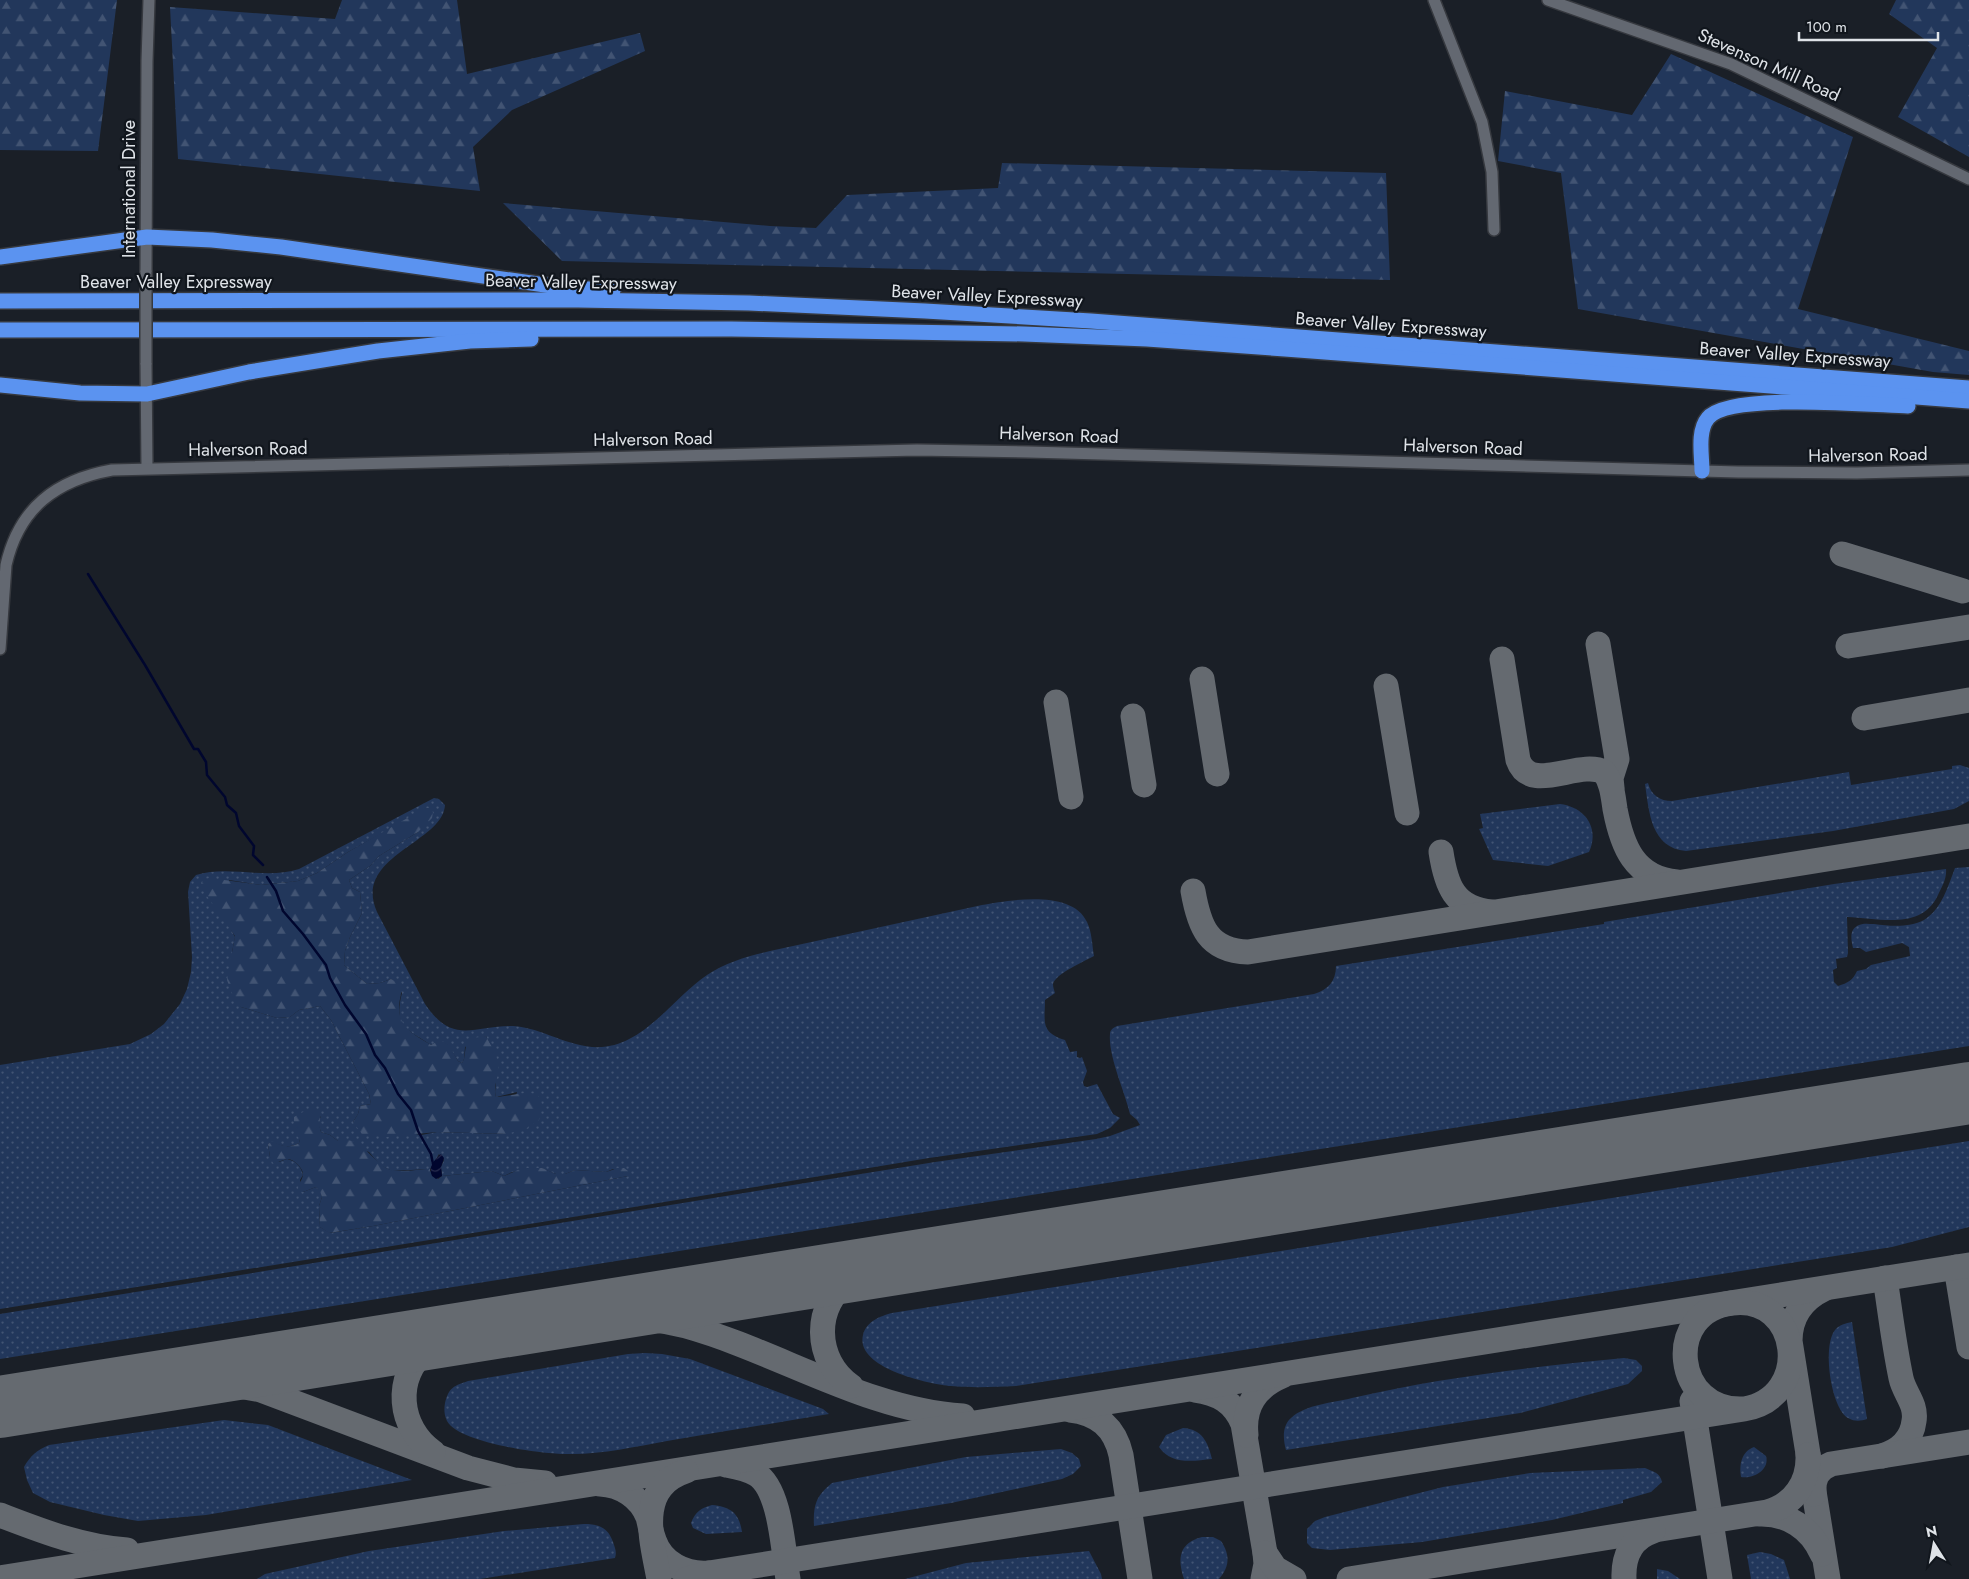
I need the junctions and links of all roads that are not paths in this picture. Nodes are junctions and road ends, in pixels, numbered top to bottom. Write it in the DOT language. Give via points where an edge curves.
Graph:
graph roads {
  1 [pos="149,0"];
  2 [pos="1434,0"];
  3 [pos="1548,0"];
  4 [pos="1969,178"];
  5 [pos="1494,230"];
  6 [pos="146,237"];
  7 [pos="0,257"];
  8 [pos="0,301"];
  9 [pos="750,303"];
  10 [pos="782,329"];
  11 [pos="0,330"];
  12 [pos="0,384"];
  13 [pos="1969,388"];
  14 [pos="147,394"];
  15 [pos="1969,401"];
  16 [pos="1969,407"];
  17 [pos="147,468"];
  18 [pos="1969,470"];
  19 [pos="1702,471"];
  20 [pos="0,649"];
  1 -- 6 [label="street, International Drive"];
  2 -- 5 [label="street" via="1482,122 1492,172"];
  3 -- 4 [label="street, Stevenson Mill Road" via="1732,64"];
  6 -- 7 [label="highway"];
  6 -- 9 [label="highway" via="281,247 552,286"];
  6 -- 14 [label="street, International Drive, bridge"];
  8 -- 9 [label="highway, Beaver Valley Expressway" via="578,300"];
  9 -- 13 [label="highway, Beaver Valley Expressway" via="1091,321"];
  10 -- 11 [label="highway, Beaver Valley Expressway"];
  10 -- 14 [label="highway" via="470,341 408,347 249,372"];
  10 -- 15 [label="highway, Beaver Valley Expressway" via="1147,339"];
  12 -- 14 [label="highway" via="80,393"];
  14 -- 17 [label="street, International Drive"];
  16 -- 19 [label="highway" via="1804,402 1727,407 1716,411 1704,423"];
  17 -- 19 [label="street, Halverson Road" via="936,450"];
  17 -- 20 [label="street, Halverson Road" via="112,470 77,479 49,494 28,516 14,541 6,565"];
  18 -- 19 [label="street, Halverson Road" via="1838,473"];
}
